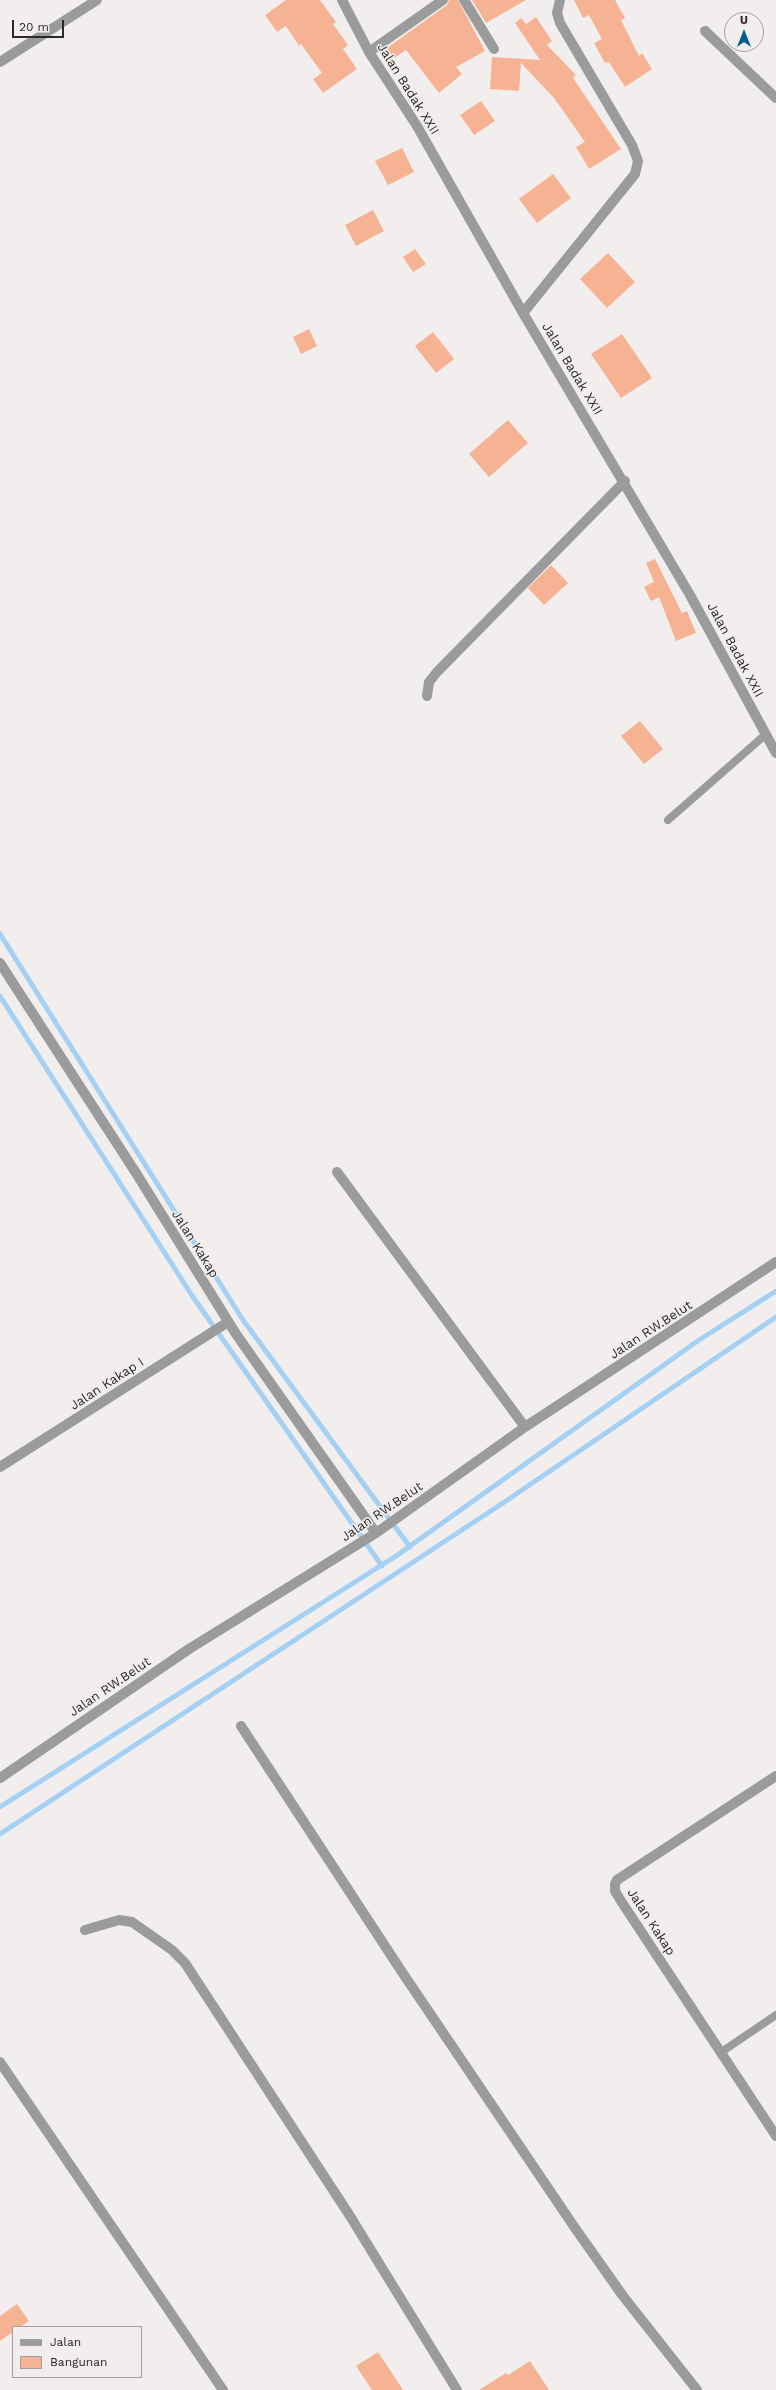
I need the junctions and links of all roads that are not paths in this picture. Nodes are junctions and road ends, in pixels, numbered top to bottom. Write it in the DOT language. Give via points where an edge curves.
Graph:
graph roads {
  1 [pos="97,0"];
  2 [pos="342,0"];
  3 [pos="443,0"];
  4 [pos="464,0"];
  5 [pos="560,0"];
  6 [pos="705,31"];
  7 [pos="494,49"];
  8 [pos="369,52"];
  9 [pos="0,62"];
  10 [pos="776,98"];
  11 [pos="523,313"];
  12 [pos="625,481"];
  13 [pos="427,696"];
  14 [pos="766,735"];
  15 [pos="776,753"];
  16 [pos="668,820"];
  17 [pos="0,963"];
  18 [pos="338,1172"];
  19 [pos="776,1262"];
  20 [pos="228,1322"];
  21 [pos="525,1427"];
  22 [pos="0,1468"];
  23 [pos="376,1533"];
  24 [pos="242,1726"];
  25 [pos="776,1776"];
  26 [pos="0,1778"];
  27 [pos="85,1930"];
  28 [pos="776,2015"];
  29 [pos="720,2053"];
  30 [pos="0,2062"];
  31 [pos="776,2136"];
  32 [pos="223,2390"];
  33 [pos="457,2390"];
  34 [pos="697,2390"];
  1 -- 9 [label="street"];
  2 -- 8 [label="street, Jalan Badak XXII"];
  3 -- 8 [label="street"];
  4 -- 7 [label="street"];
  5 -- 11 [label="street" via="557,13 560,23 632,145 638,161 635,174"];
  6 -- 10 [label="street"];
  8 -- 11 [label="street, Jalan Badak XXII" via="417,126"];
  11 -- 12 [label="street, Jalan Badak XXII"];
  12 -- 13 [label="street" via="437,672 429,682"];
  12 -- 14 [label="street, Jalan Badak XXII"];
  14 -- 15 [label="street, Jalan Badak XXII"];
  14 -- 16 [label="lane"];
  17 -- 20 [label="street, Jalan Kakap" via="136,1173"];
  18 -- 21 [label="street"];
  19 -- 21 [label="street, Jalan RW.Belut"];
  20 -- 22 [label="street, Jalan Kakap I"];
  20 -- 23 [label="street, Jalan Kakap"];
  21 -- 23 [label="street, Jalan RW.Belut"];
  23 -- 26 [label="street, Jalan RW.Belut" via="189,1649"];
  24 -- 34 [label="street" via="402,1972 575,2228 623,2296"];
  25 -- 29 [label="street, Jalan Kakap" via="617,1880 615,1884 615,1891 621,1901"];
  27 -- 33 [label="street" via="119,1920 132,1922 172,1950 185,1963 350,2216"];
  28 -- 29 [label="lane"];
  29 -- 31 [label="street, Jalan Kakap"];
  30 -- 32 [label="street"];
}
